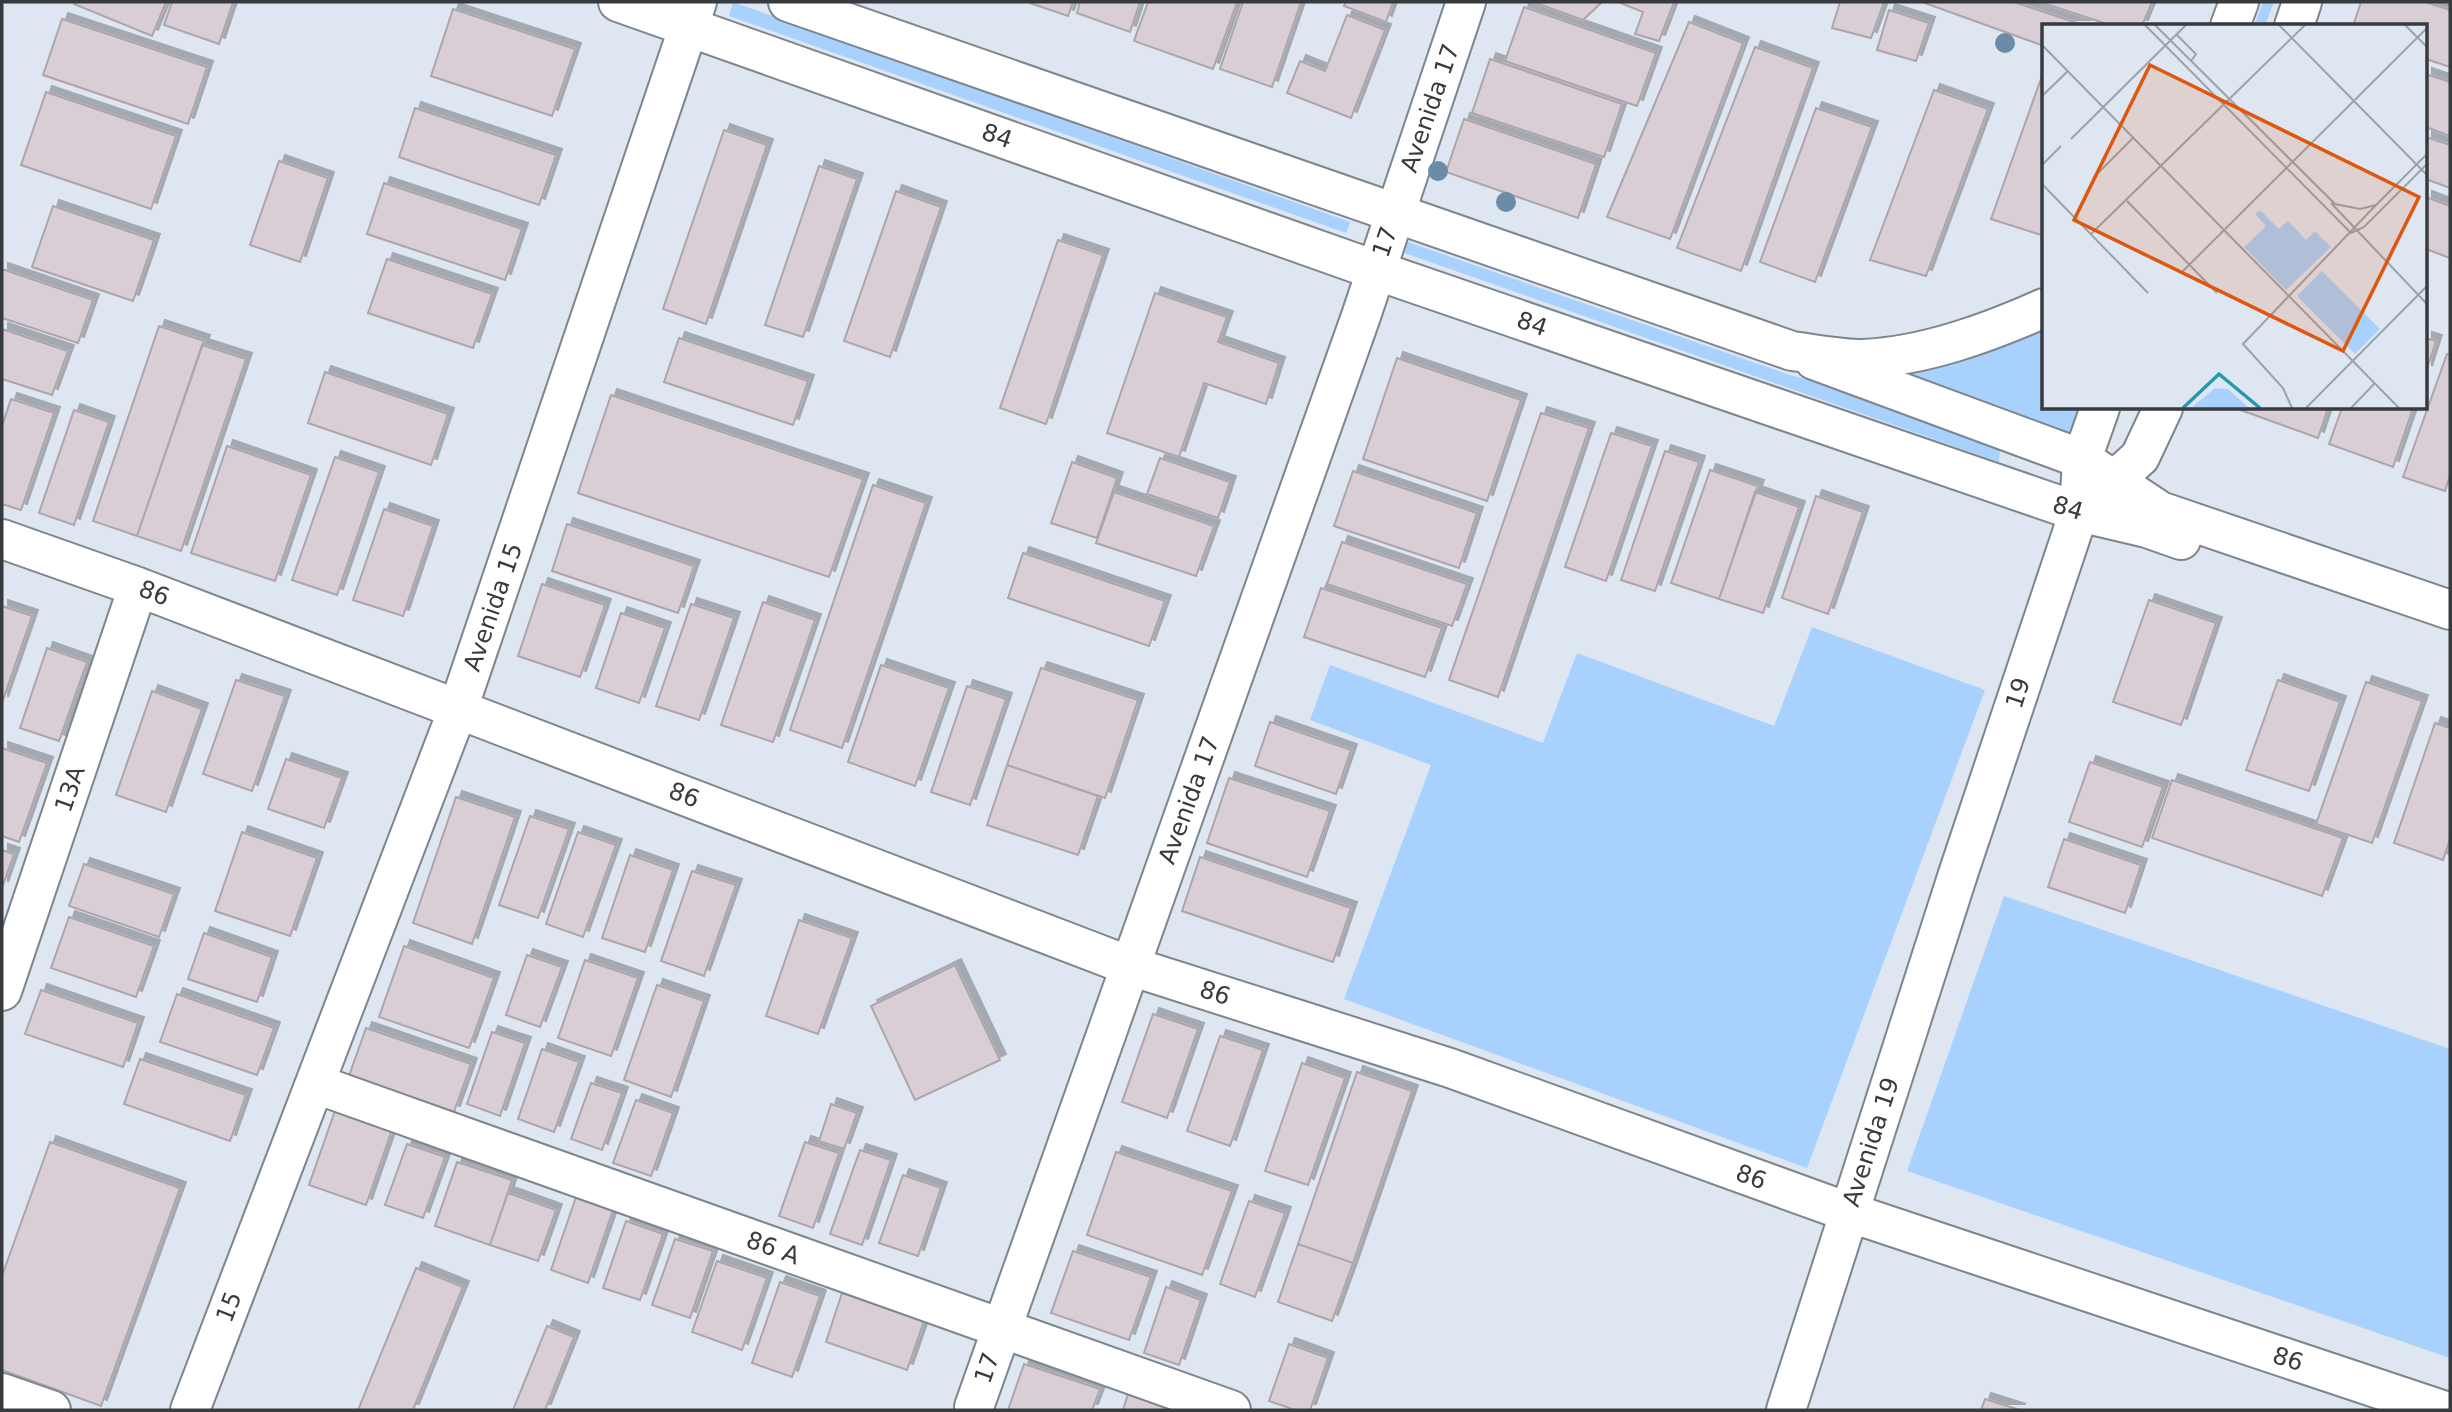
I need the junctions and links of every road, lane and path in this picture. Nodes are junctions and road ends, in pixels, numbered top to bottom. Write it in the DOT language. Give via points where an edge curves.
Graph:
graph roads {
  1 [pos="618,2"];
  2 [pos="788,2"];
  3 [pos="1466,2"];
  4 [pos="2239,2"];
  5 [pos="2302,2"];
  6 [pos="693,14"];
  7 [pos="2231,24"];
  8 [pos="2295,24"];
  9 [pos="1394,214"];
  10 [pos="1375,270"];
  11 [pos="2042,308"];
  12 [pos="1792,351"];
  13 [pos="2098,410"];
  14 [pos="2162,410"];
  15 [pos="2082,459"];
  16 [pos="2114,481"];
  17 [pos="2079,512"];
  18 [pos="2,539"];
  19 [pos="138,587"];
  20 [pos="2450,610"];
  21 [pos="2450,634"];
  22 [pos="458,709"];
  23 [pos="1958,874"];
  24 [pos="1130,965"];
  25 [pos="2,991"];
  26 [pos="316,1084"];
  27 [pos="268,1204"];
  28 [pos="1848,1212"];
  29 [pos="1000,1329"];
  30 [pos="2,1393"];
  31 [pos="974,1407"];
  32 [pos="51,1410"];
  33 [pos="190,1410"];
  34 [pos="1231,1410"];
  35 [pos="1786,1410"];
  36 [pos="2442,1410"];
  1 -- 6 [label="street, 84"];
  2 -- 9 [label="street"];
  3 -- 9 [label="street, Avenida 17"];
  4 -- 7 [label="street"];
  5 -- 8 [label="street"];
  6 -- 10 [label="street, 84"];
  6 -- 22 [label="street, Avenida 15"];
  9 -- 10 [label="street, 17"];
  9 -- 12 [label="street"];
  10 -- 17 [label="street, 84"];
  10 -- 24 [label="street, Avenida 17"];
  11 -- 12 [label="street" via="2003,327 1944,345 1862,359"];
  12 -- 15 [label="street, 84"];
  13 -- 15 [label="street"];
  14 -- 16 [label="street" via="2140,457"];
  15 -- 16 [label="street, 84"];
  15 -- 17 [label="street"];
  16 -- 17 [label="street"];
  16 -- 20 [label="street, 84" via="2160,511"];
  17 -- 21 [label="street, 84" via="2147,528"];
  17 -- 23 [label="street, 19"];
  18 -- 19 [label="street, 86"];
  19 -- 22 [label="street, 86"];
  19 -- 25 [label="street, 13A"];
  22 -- 24 [label="street, 86"];
  22 -- 26 [label="street, Avenida 15"];
  23 -- 28 [label="street, Avenida 19"];
  24 -- 28 [label="street, 86" via="1450,1068"];
  24 -- 29 [label="street, Avenida 17"];
  26 -- 27 [label="street, Avenida 15"];
  26 -- 29 [label="street, 86 A"];
  27 -- 33 [label="street, 15"];
  28 -- 35 [label="street, Avenida 19"];
  28 -- 36 [label="street, 86"];
  29 -- 31 [label="street, 17"];
  29 -- 34 [label="street, 86 A"];
  30 -- 32 [label="street"];
}
